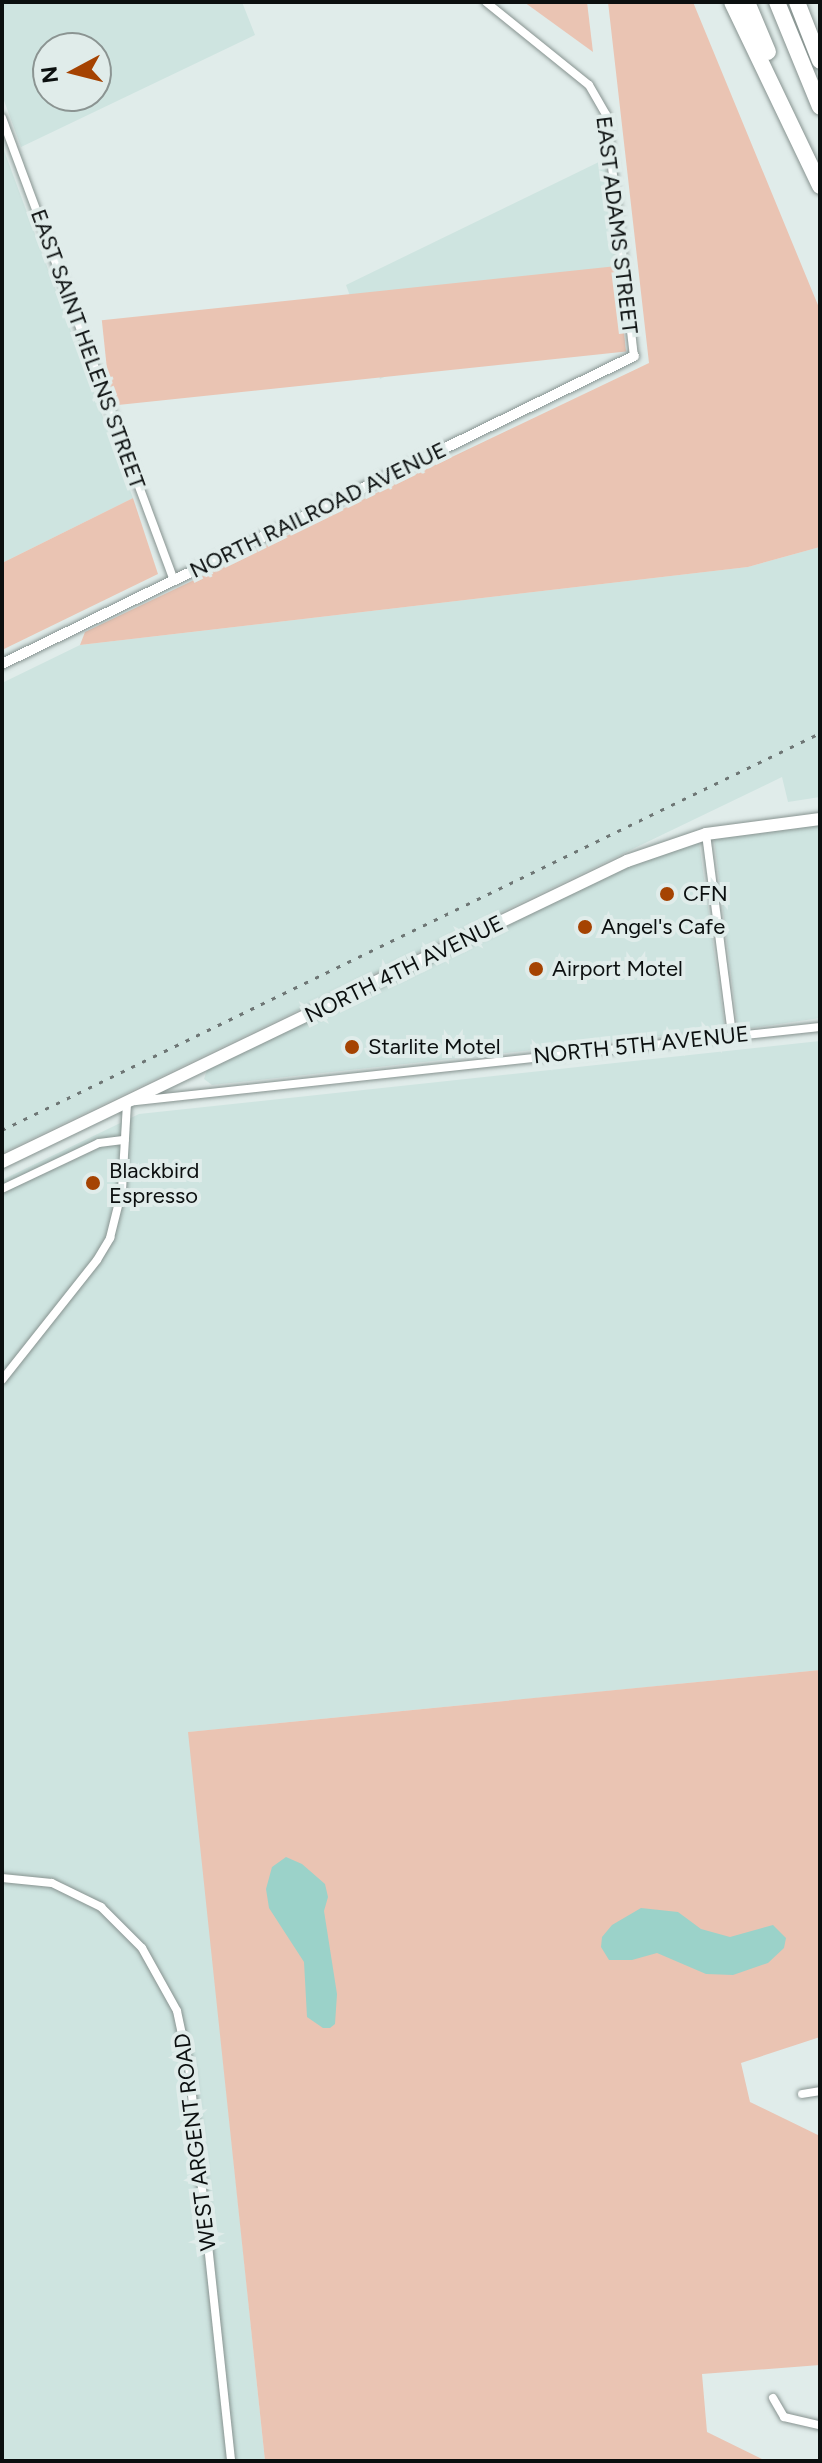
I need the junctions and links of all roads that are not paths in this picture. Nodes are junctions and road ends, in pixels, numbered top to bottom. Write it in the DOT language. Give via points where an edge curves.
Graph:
graph roads {
  1 [pos="486,2"];
  2 [pos="732,2"];
  3 [pos="747,2"];
  4 [pos="777,2"];
  5 [pos="797,2"];
  6 [pos="820,61"];
  7 [pos="820,107"];
  8 [pos="2,118"];
  9 [pos="820,178"];
  10 [pos="820,186"];
  11 [pos="634,356"];
  12 [pos="174,581"];
  13 [pos="2,664"];
  14 [pos="820,819"];
  15 [pos="706,834"];
  16 [pos="820,1027"];
  17 [pos="732,1035"];
  18 [pos="127,1102"];
  19 [pos="125,1140"];
  20 [pos="2,1162"];
  21 [pos="2,1189"];
  22 [pos="2,1380"];
  23 [pos="2,1878"];
  24 [pos="820,2091"];
  25 [pos="802,2094"];
  26 [pos="773,2398"];
  27 [pos="820,2425"];
  28 [pos="231,2461"];
  1 -- 11 [label="street, EAST ADAMS STREET" via="589,85 606,115"];
  2 -- 10 [label="highway"];
  3 -- 9 [label="highway"];
  4 -- 7 [label="highway"];
  5 -- 6 [label="highway"];
  8 -- 12 [label="street, EAST SAINT HELENS STREET"];
  11 -- 12 [label="street, NORTH RAILROAD AVENUE"];
  12 -- 13 [label="street, NORTH RAILROAD AVENUE"];
  14 -- 15 [label="main road, NORTH 4TH AVENUE"];
  15 -- 17 [label="street"];
  15 -- 18 [label="main road, NORTH 4TH AVENUE" via="627,861"];
  16 -- 17 [label="street, NORTH 5TH AVENUE"];
  17 -- 18 [label="street, NORTH 5TH AVENUE"];
  18 -- 19 [label="street"];
  18 -- 20 [label="main road, NORTH 4TH AVENUE"];
  19 -- 21 [label="street" via="99,1143"];
  19 -- 22 [label="street" via="119,1211 107,1245"];
  23 -- 28 [label="street, WEST ARGENT ROAD" via="52,1883 101,1907 150,1959 177,2011 187,2052"];
  24 -- 25 [label="street"];
  26 -- 27 [label="street" via="784,2417"];
}
